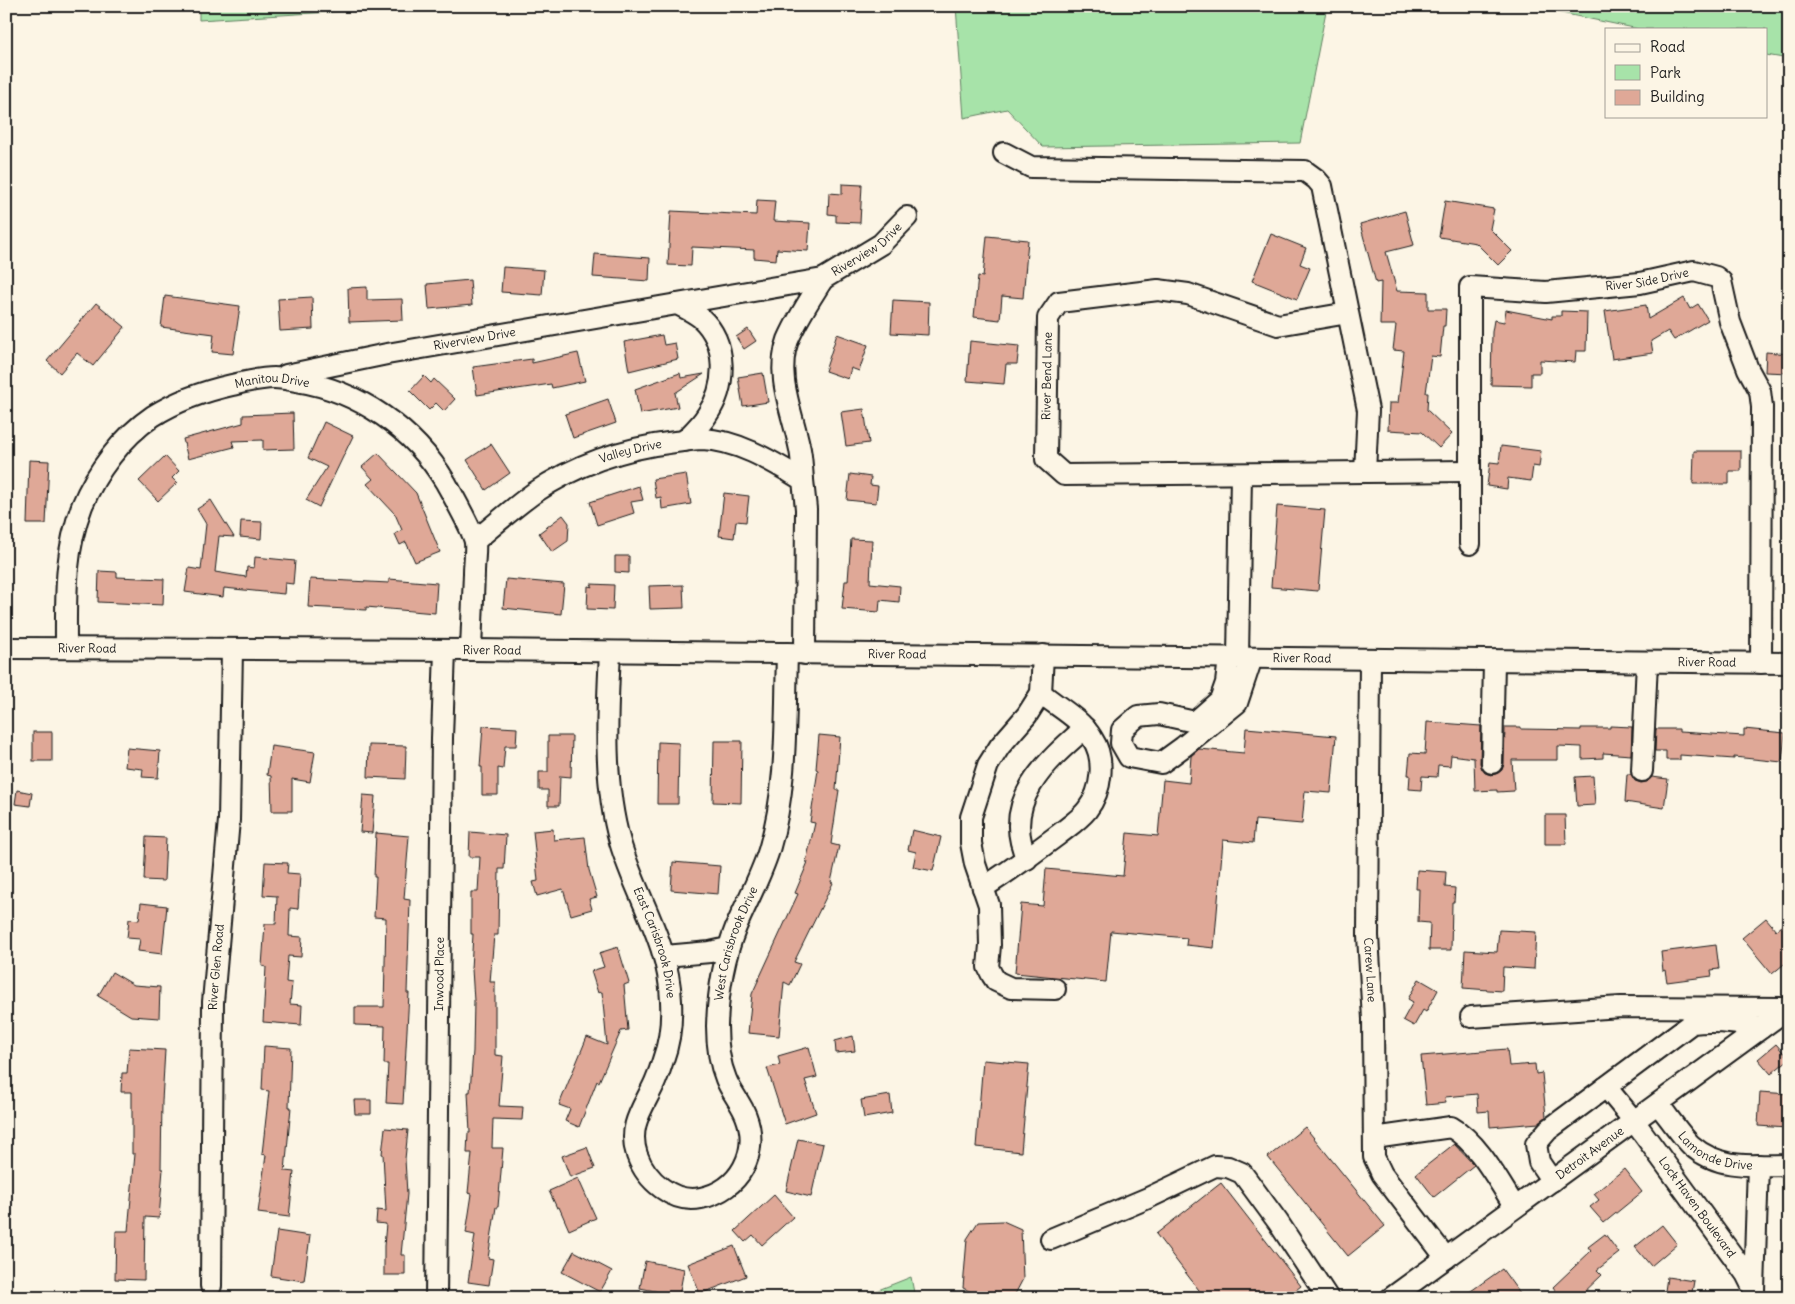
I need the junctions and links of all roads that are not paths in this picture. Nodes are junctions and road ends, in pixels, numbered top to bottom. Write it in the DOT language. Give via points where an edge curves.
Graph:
graph roads {
  1 [pos="1004,153"];
  2 [pos="907,217"];
  3 [pos="823,280"];
  4 [pos="677,304"];
  5 [pos="1348,313"];
  6 [pos="274,378"];
  7 [pos="684,441"];
  8 [pos="1470,471"];
  9 [pos="1365,472"];
  10 [pos="1241,474"];
  11 [pos="803,480"];
  12 [pos="475,541"];
  13 [pos="1470,544"];
  14 [pos="6,648"];
  15 [pos="66,648"];
  16 [pos="232,649"];
  17 [pos="445,650"];
  18 [pos="471,650"];
  19 [pos="610,652"];
  20 [pos="796,653"];
  21 [pos="1042,656"];
  22 [pos="1240,658"];
  23 [pos="1370,660"];
  24 [pos="1494,661"];
  25 [pos="1647,662"];
  26 [pos="1761,663"];
  27 [pos="1789,663"];
  28 [pos="1041,693"];
  29 [pos="1085,728"];
  30 [pos="1492,763"];
  31 [pos="1642,771"];
  32 [pos="1028,859"];
  33 [pos="983,888"];
  34 [pos="728,948"];
  35 [pos="665,956"];
  36 [pos="1055,989"];
  37 [pos="1789,1008"];
  38 [pos="1471,1017"];
  39 [pos="1761,1028"];
  40 [pos="1606,1087"];
  41 [pos="1658,1104"];
  42 [pos="1634,1121"];
  43 [pos="1374,1138"];
  44 [pos="1758,1165"];
  45 [pos="1789,1165"];
  46 [pos="1552,1181"];
  47 [pos="693,1199"];
  48 [pos="1515,1207"];
  49 [pos="1051,1239"];
  50 [pos="1446,1258"];
  51 [pos="211,1286"];
  52 [pos="1755,1294"];
  53 [pos="436,1298"];
  54 [pos="1328,1298"];
  55 [pos="1391,1298"];
  1 -- 5 [label="street" via="1031,167 1305,171 1322,186"];
  2 -- 3 [label="street, Riverview Drive" via="881,244"];
  3 -- 4 [label="street, Riverview Drive"];
  3 -- 11 [label="street" via="788,341 784,358 785,387 800,447"];
  4 -- 6 [label="street, Riverview Drive" via="387,354"];
  4 -- 7 [label="street" via="701,318 712,332 719,345 722,365 717,397 708,415"];
  5 -- 9 [label="street" via="1368,410"];
  5 -- 10 [label="street, River Bend Lane" via="1278,326 1188,294 1158,290 1059,302 1048,318 1046,459 1051,465 1064,475"];
  6 -- 12 [label="street, Manitou Drive" via="339,392 402,428 438,470"];
  6 -- 15 [label="street, Manitou Drive" via="211,390 167,408 152,417 115,452 98,476 73,532 66,584"];
  7 -- 11 [label="street, Valley Drive" via="702,439 751,451"];
  7 -- 12 [label="street, Valley Drive" via="620,452 578,468 533,494"];
  8 -- 9 [label="street, River Bend Lane"];
  8 -- 13 [label="street, River Side Drive"];
  8 -- 26 [label="street, River Side Drive" via="1470,287 1546,292 1640,283 1694,271 1716,277 1721,281 1730,322 1748,369 1760,391"];
  9 -- 10 [label="street, River Bend Lane"];
  10 -- 22 [label="street"];
  11 -- 20 [label="street" via="806,509"];
  12 -- 18 [label="street, Manitou Drive"];
  14 -- 15 [label="street, River Road"];
  15 -- 16 [label="street, River Road"];
  16 -- 17 [label="street, River Road"];
  16 -- 51 [label="street, River Glen Road" via="229,820 213,1002"];
  17 -- 18 [label="street, River Road"];
  17 -- 53 [label="street, Inwood Place"];
  18 -- 19 [label="street, River Road"];
  19 -- 20 [label="street, River Road"];
  19 -- 35 [label="street, East Carisbrook Drive" via="609,769 619,841"];
  20 -- 21 [label="street, River Road"];
  20 -- 34 [label="street, West Carisbrook Drive" via="778,811 769,850"];
  21 -- 22 [label="street, River Road"];
  21 -- 28 [label="street"];
  22 -- 22 [label="street" via="1220,700 1194,722 1159,714 1138,716 1122,730 1121,743 1130,756 1161,763 1237,703"];
  22 -- 23 [label="street, River Road"];
  23 -- 24 [label="street, River Road"];
  23 -- 43 [label="street, Carew Lane" via="1368,936 1373,1019"];
  24 -- 25 [label="street, River Road"];
  24 -- 30 [label="street"];
  25 -- 26 [label="street, River Road"];
  25 -- 31 [label="street"];
  26 -- 27 [label="street, River Road"];
  28 -- 29 [label="street"];
  28 -- 33 [label="street" via="1000,746 978,791 971,817 971,843"];
  29 -- 32 [label="street" via="1049,760 1027,790 1018,829"];
  29 -- 32 [label="street" via="1099,755 1101,772 1096,792 1087,809 1073,824"];
  32 -- 33 [label="street"];
  33 -- 36 [label="street" via="989,904 988,967 996,981 1011,988"];
  34 -- 35 [label="street"];
  34 -- 47 [label="street, West Carisbrook Drive" via="721,982 717,1044 727,1082 745,1113 751,1144 748,1160 730,1184 717,1193"];
  35 -- 47 [label="street, East Carisbrook Drive" via="671,984 669,1035 655,1083 635,1125 634,1142 643,1168 653,1181 666,1191"];
  37 -- 38 [label="street" via="1621,1007"];
  37 -- 39 [label="street, Detroit Avenue"];
  39 -- 40 [label="street" via="1735,1022 1692,1024"];
  39 -- 41 [label="street, Detroit Avenue"];
  40 -- 42 [label="street, Lock Haven Boulevard"];
  40 -- 46 [label="street" via="1548,1130 1536,1144 1539,1162"];
  41 -- 42 [label="street, Detroit Avenue"];
  41 -- 44 [label="street, Lamonde Drive" via="1692,1146 1710,1157 1728,1164"];
  42 -- 46 [label="street, Detroit Avenue"];
  42 -- 52 [label="street, Lock Haven Boulevard" via="1746,1274"];
  43 -- 48 [label="street" via="1451,1127 1462,1133 1476,1149"];
  43 -- 50 [label="street, Carew Lane" via="1374,1157 1382,1174"];
  44 -- 45 [label="street, Lamonde Drive"];
  44 -- 52 [label="street"];
  46 -- 48 [label="street, Detroit Avenue"];
  48 -- 50 [label="street, Detroit Avenue"];
  49 -- 54 [label="street" via="1215,1166 1228,1167 1242,1173"];
  50 -- 55 [label="street, Detroit Avenue"];
}
